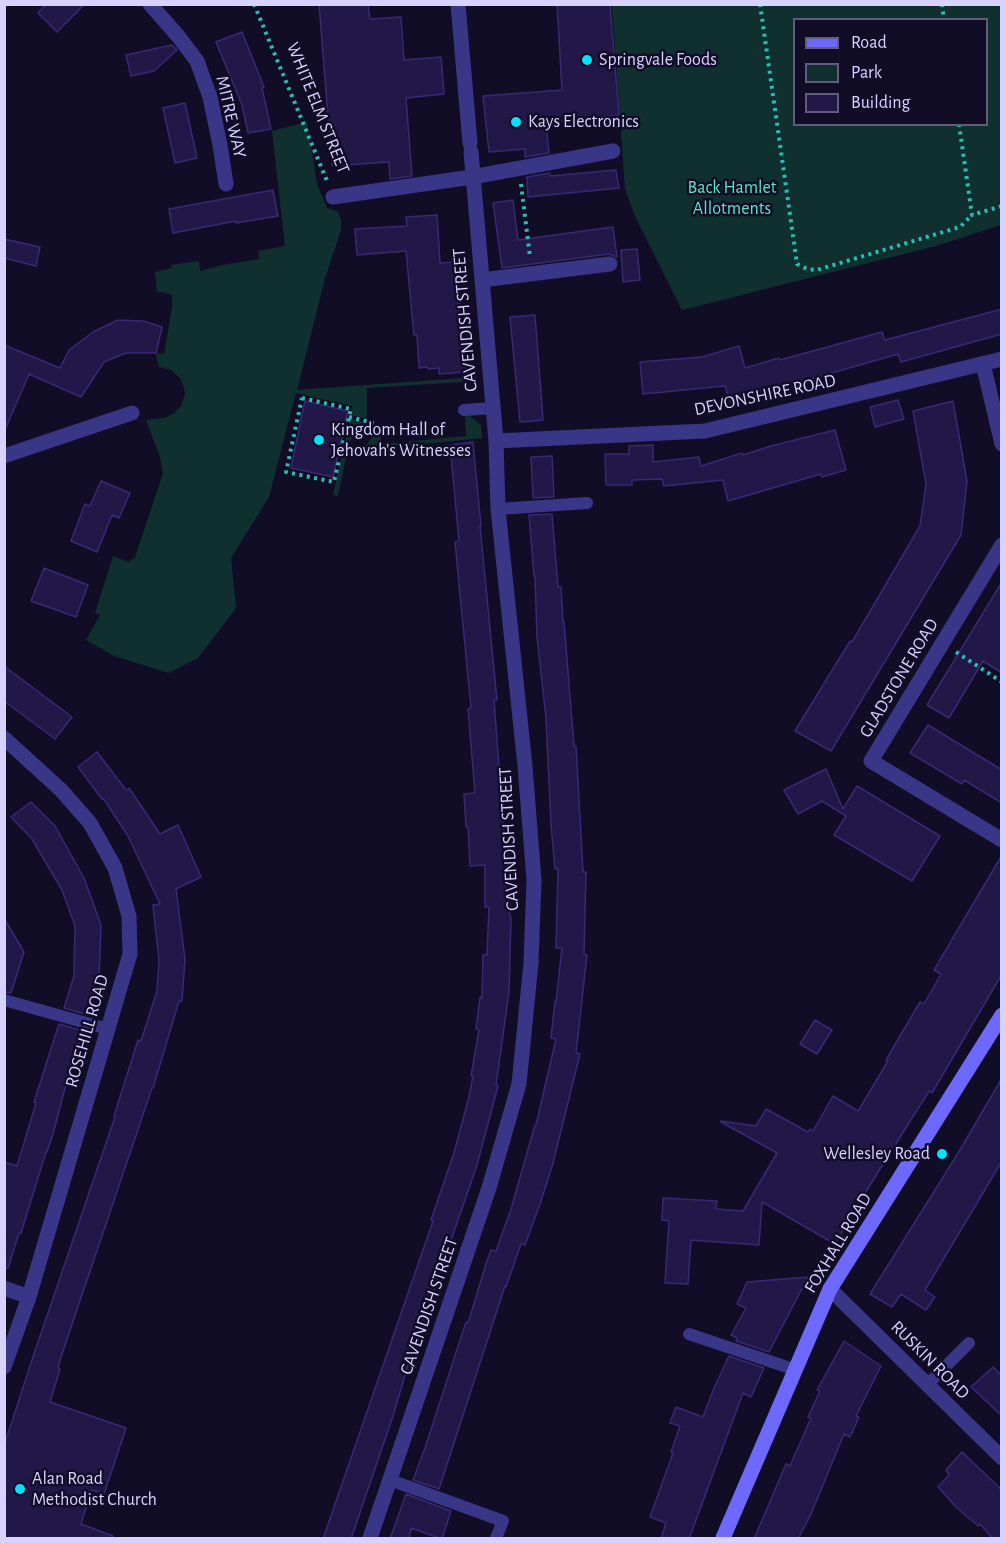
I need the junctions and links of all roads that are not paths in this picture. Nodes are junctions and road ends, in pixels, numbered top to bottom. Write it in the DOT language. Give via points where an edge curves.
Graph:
graph roads {
  1 [pos="150,4"];
  2 [pos="458,4"];
  3 [pos="614,150"];
  4 [pos="472,177"];
  5 [pos="226,184"];
  6 [pos="333,197"];
  7 [pos="610,264"];
  8 [pos="482,280"];
  9 [pos="1002,359"];
  10 [pos="983,364"];
  11 [pos="493,408"];
  12 [pos="464,410"];
  13 [pos="132,413"];
  14 [pos="496,441"];
  15 [pos="1002,444"];
  16 [pos="4,456"];
  17 [pos="587,503"];
  18 [pos="498,508"];
  19 [pos="1002,545"];
  20 [pos="4,738"];
  21 [pos="1002,840"];
  22 [pos="4,1000"];
  23 [pos="1000,1023"];
  24 [pos="108,1029"];
  25 [pos="4,1288"];
  26 [pos="830,1290"];
  27 [pos="29,1297"];
  28 [pos="689,1334"];
  29 [pos="969,1343"];
  30 [pos="4,1367"];
  31 [pos="796,1370"];
  32 [pos="927,1384"];
  33 [pos="1002,1458"];
  34 [pos="390,1480"];
  35 [pos="370,1539"];
  36 [pos="496,1539"];
  37 [pos="723,1539"];
  1 -- 5 [label="street, MITRE WAY" via="196,61 210,97"];
  2 -- 4 [label="street, CAVENDISH STREET"];
  3 -- 4 [label="street, WHITE ELM STREET"];
  4 -- 6 [label="street, WHITE ELM STREET"];
  4 -- 8 [label="street, CAVENDISH STREET"];
  7 -- 8 [label="street"];
  8 -- 11 [label="street, CAVENDISH STREET"];
  9 -- 10 [label="street, DEVONSHIRE ROAD"];
  10 -- 14 [label="street, DEVONSHIRE ROAD" via="705,431"];
  10 -- 15 [label="street"];
  11 -- 12 [label="lane"];
  11 -- 14 [label="street, CAVENDISH STREET"];
  13 -- 16 [label="street"];
  14 -- 18 [label="street, CAVENDISH STREET"];
  17 -- 18 [label="lane"];
  18 -- 34 [label="street, CAVENDISH STREET" via="534,880 531,963 519,1084 489,1188"];
  19 -- 21 [label="street, GLADSTONE ROAD" via="871,761"];
  20 -- 24 [label="street, ROSEHILL ROAD" via="83,814 115,868 129,916 129,954"];
  22 -- 24 [label="lane"];
  23 -- 26 [label="main road, FOXHALL ROAD"];
  24 -- 27 [label="street, ROSEHILL ROAD"];
  25 -- 27 [label="street"];
  26 -- 31 [label="main road, FOXHALL ROAD"];
  26 -- 32 [label="street, RUSKIN ROAD"];
  27 -- 30 [label="street, ROSEHILL ROAD"];
  28 -- 31 [label="lane"];
  29 -- 32 [label="lane"];
  31 -- 37 [label="main road, FOXHALL ROAD"];
  32 -- 33 [label="street, RUSKIN ROAD"];
  34 -- 35 [label="street, CAVENDISH STREET"];
  34 -- 36 [label="lane" via="503,1521"];
}
